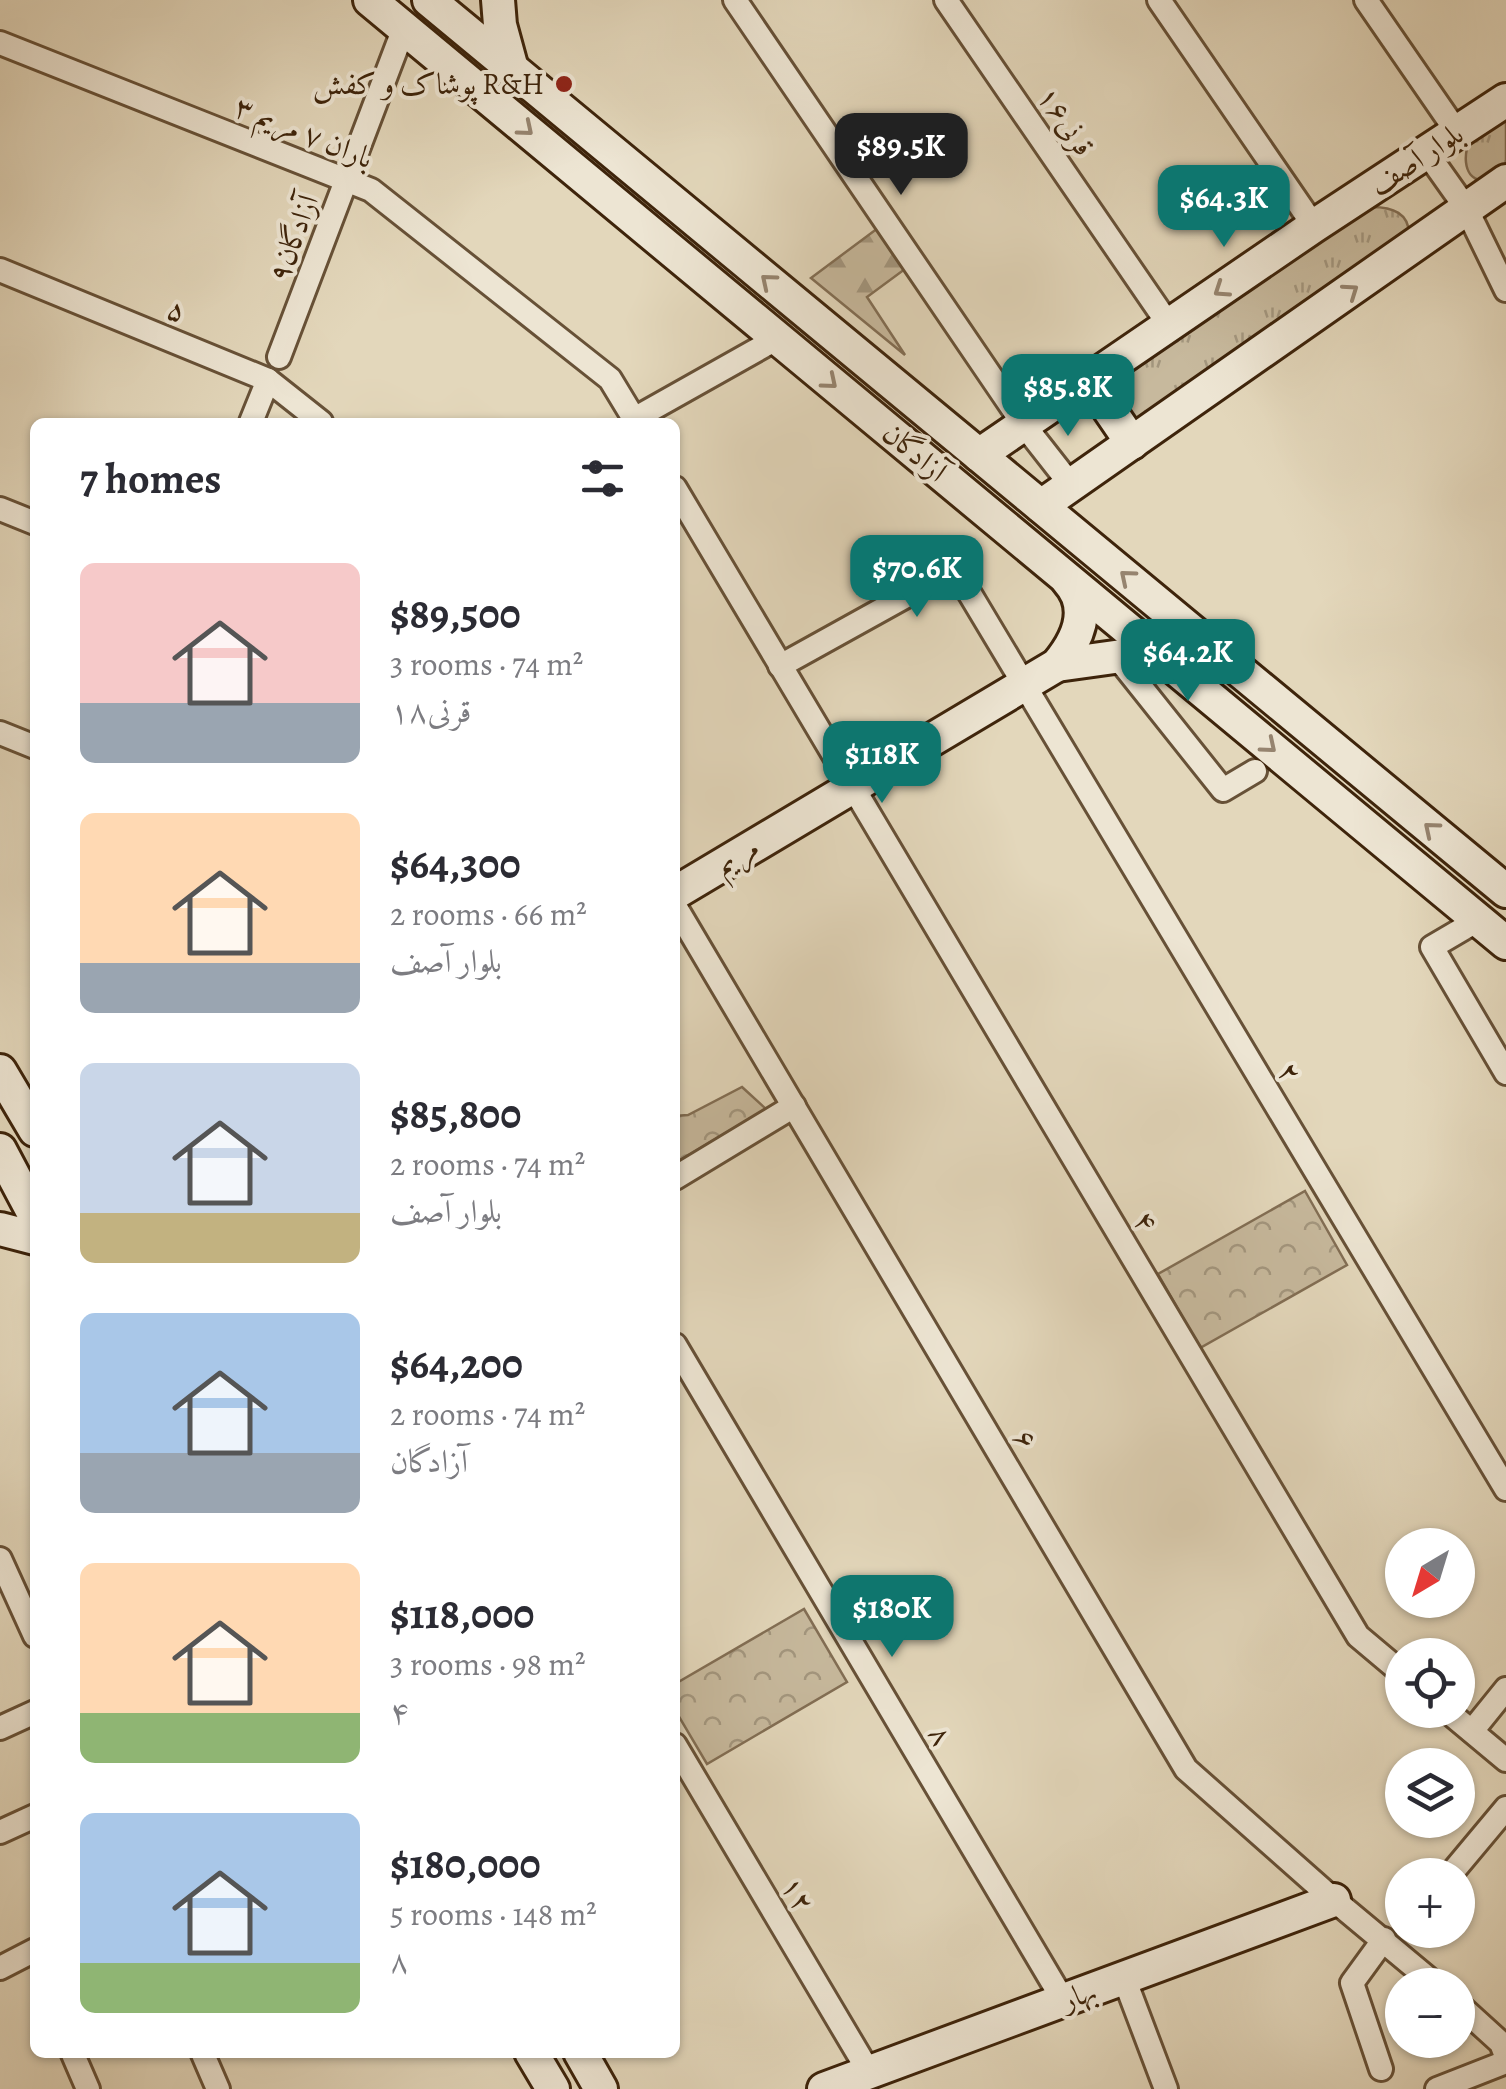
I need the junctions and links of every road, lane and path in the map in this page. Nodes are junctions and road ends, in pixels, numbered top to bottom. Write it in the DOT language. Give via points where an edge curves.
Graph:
graph roads {
  1 [pos="370,0"];
  2 [pos="429,0"];
  3 [pos="498,0"];
  4 [pos="735,0"];
  5 [pos="946,0"];
  6 [pos="1159,0"];
  7 [pos="1366,0"];
  8 [pos="404,28"];
  9 [pos="0,43"];
  10 [pos="512,68"];
  11 [pos="1506,100"];
  12 [pos="1457,132"];
  13 [pos="1427,153"];
  14 [pos="347,181"];
  15 [pos="1506,182"];
  16 [pos="1466,208"];
  17 [pos="1314,226"];
  18 [pos="0,270"];
  19 [pos="1506,290"];
  20 [pos="1169,325"];
  21 [pos="778,338"];
  22 [pos="280,357"];
  23 [pos="268,380"];
  24 [pos="1090,380"];
  25 [pos="253,418"];
  26 [pos="316,418"];
  27 [pos="633,418"];
  28 [pos="640,418"];
  29 [pos="1024,424"];
  30 [pos="1132,443"];
  31 [pos="979,455"];
  32 [pos="1070,485"];
  33 [pos="680,496"];
  34 [pos="1041,506"];
  35 [pos="0,509"];
  36 [pos="30,522"];
  37 [pos="1062,574"];
  38 [pos="1117,657"];
  39 [pos="1057,665"];
  40 [pos="780,666"];
  41 [pos="1178,671"];
  42 [pos="1022,686"];
  43 [pos="0,733"];
  44 [pos="30,745"];
  45 [pos="1255,771"];
  46 [pos="852,787"];
  47 [pos="680,890"];
  48 [pos="1506,891"];
  49 [pos="680,914"];
  50 [pos="1478,920"];
  51 [pos="1506,943"];
  52 [pos="0,1071"];
  53 [pos="1506,1073"];
  54 [pos="794,1106"];
  55 [pos="30,1122"];
  56 [pos="0,1150"];
  57 [pos="680,1175"];
  58 [pos="30,1207"];
  59 [pos="0,1229"];
  60 [pos="30,1237"];
  61 [pos="680,1354"];
  62 [pos="1506,1488"];
  63 [pos="0,1559"];
  64 [pos="9,1601"];
  65 [pos="30,1629"];
  66 [pos="1385,1659"];
  67 [pos="1506,1688"];
  68 [pos="30,1714"];
  69 [pos="0,1728"];
  70 [pos="1467,1728"];
  71 [pos="1472,1732"];
  72 [pos="680,1754"];
  73 [pos="1506,1760"];
  74 [pos="1506,1808"];
  75 [pos="30,1818"];
  76 [pos="0,1832"];
  77 [pos="1464,1858"];
  78 [pos="1334,1900"];
  79 [pos="1385,1933"];
  80 [pos="1385,1947"];
  81 [pos="1402,1948"];
  82 [pos="30,1953"];
  83 [pos="0,1968"];
  84 [pos="1420,1968"];
  85 [pos="1124,1978"];
  86 [pos="1063,2000"];
  87 [pos="1475,2019"];
  88 [pos="75,2058"];
  89 [pos="205,2058"];
  90 [pos="535,2058"];
  91 [pos="583,2058"];
  92 [pos="1506,2059"];
  93 [pos="1380,2069"];
  94 [pos="869,2072"];
  95 [pos="88,2089"];
  96 [pos="218,2089"];
  97 [pos="553,2089"];
  98 [pos="601,2089"];
  99 [pos="824,2089"];
  100 [pos="1166,2089"];
  101 [pos="1437,2089"];
  1 -- 8 [label="main road, آزادگان"];
  2 -- 10 [label="main road, آزادگان"];
  3 -- 10 [label="main road"];
  4 -- 29 [label="street"];
  5 -- 20 [label="street, قرنی۱۶"];
  6 -- 17 [label="street"];
  7 -- 12 [label="street"];
  8 -- 14 [label="street, آزادگان۹"];
  8 -- 21 [label="main road, آزادگان, one-way"];
  9 -- 14 [label="street, باران ۷ مریم ۳"];
  31 -- 10 [label="main road, آزادگان, one-way"];
  11 -- 12 [label="main road, بلوار آصف"];
  12 -- 13 [label="main road, بلوار آصف"];
  13 -- 16 [label="street"];
  13 -- 17 [label="main road, بلوار آصف"];
  14 -- 22 [label="street, آزادگان۹"];
  14 -- 27 [label="street, باران ۷ مریم ۳" via="371,190 610,379"];
  15 -- 16 [label="main road"];
  16 -- 19 [label="street"];
  30 -- 16 [label="main road, one-way"];
  17 -- 20 [label="main road, بلوار آصف, one-way"];
  18 -- 23 [label="street, ۵"];
  20 -- 24 [label="main road, بلوار آصف"];
  21 -- 28 [label="street"];
  21 -- 37 [label="main road, آزادگان, one-way"];
  23 -- 25 [label="street"];
  23 -- 26 [label="street, ۵"];
  24 -- 29 [label="main road, بلوار آصف"];
  24 -- 30 [label="main road"];
  29 -- 31 [label="main road, بلوار آصف"];
  29 -- 32 [label="street"];
  30 -- 32 [label="main road"];
  31 -- 34 [label="main road, آزادگان"];
  32 -- 34 [label="main road"];
  33 -- 40 [label="street, ۴"];
  48 -- 34 [label="main road, آزادگان, one-way"];
  35 -- 36 [label="street"];
  37 -- 39 [label="main road" via="1078,592 1081,614 1076,642"];
  37 -- 41 [label="main road, آزادگان"];
  38 -- 39 [label="main road"];
  38 -- 41 [label="main road" via="1156,659"];
  38 -- 45 [label="street" via="1223,790"];
  39 -- 42 [label="main road, مریم"];
  40 -- 42 [label="street, ۲" via="954,569"];
  40 -- 46 [label="street, ۴"];
  41 -- 50 [label="main road, آزادگان, one-way"];
  42 -- 46 [label="main road, مریم"];
  42 -- 62 [label="street, ۲"];
  43 -- 44 [label="street"];
  46 -- 47 [label="main road, مریم"];
  46 -- 66 [label="street, ۴" via="1358,1636"];
  49 -- 54 [label="street, ۶"];
  50 -- 51 [label="main road, آزادگان"];
  50 -- 53 [label="street" via="1432,947"];
  52 -- 55 [label="main road"];
  54 -- 57 [label="street"];
  54 -- 78 [label="street, ۶" via="1186,1769"];
  56 -- 58 [label="main road"];
  59 -- 60 [label="main road"];
  61 -- 86 [label="street, ۸"];
  63 -- 64 [label="street"];
  64 -- 65 [label="street"];
  67 -- 71 [label="street"];
  68 -- 69 [label="street"];
  70 -- 71 [label="street"];
  71 -- 73 [label="street"];
  72 -- 94 [label="street, ۱۲"];
  74 -- 77 [label="street"];
  75 -- 76 [label="street"];
  78 -- 79 [label="street, ۶"];
  78 -- 85 [label="main road, بهار"];
  80 -- 93 [label="street" via="1352,1983"];
  81 -- 84 [label="street, ۶"];
  82 -- 83 [label="street"];
  85 -- 86 [label="main road, بهار"];
  85 -- 100 [label="street"];
  86 -- 94 [label="main road, بهار"];
  87 -- 92 [label="street" via="1501,2043"];
  88 -- 95 [label="street"];
  89 -- 96 [label="street"];
  90 -- 97 [label="main road"];
  91 -- 98 [label="main road"];
  92 -- 101 [label="street"];
  94 -- 99 [label="main road, بهار"];
}
